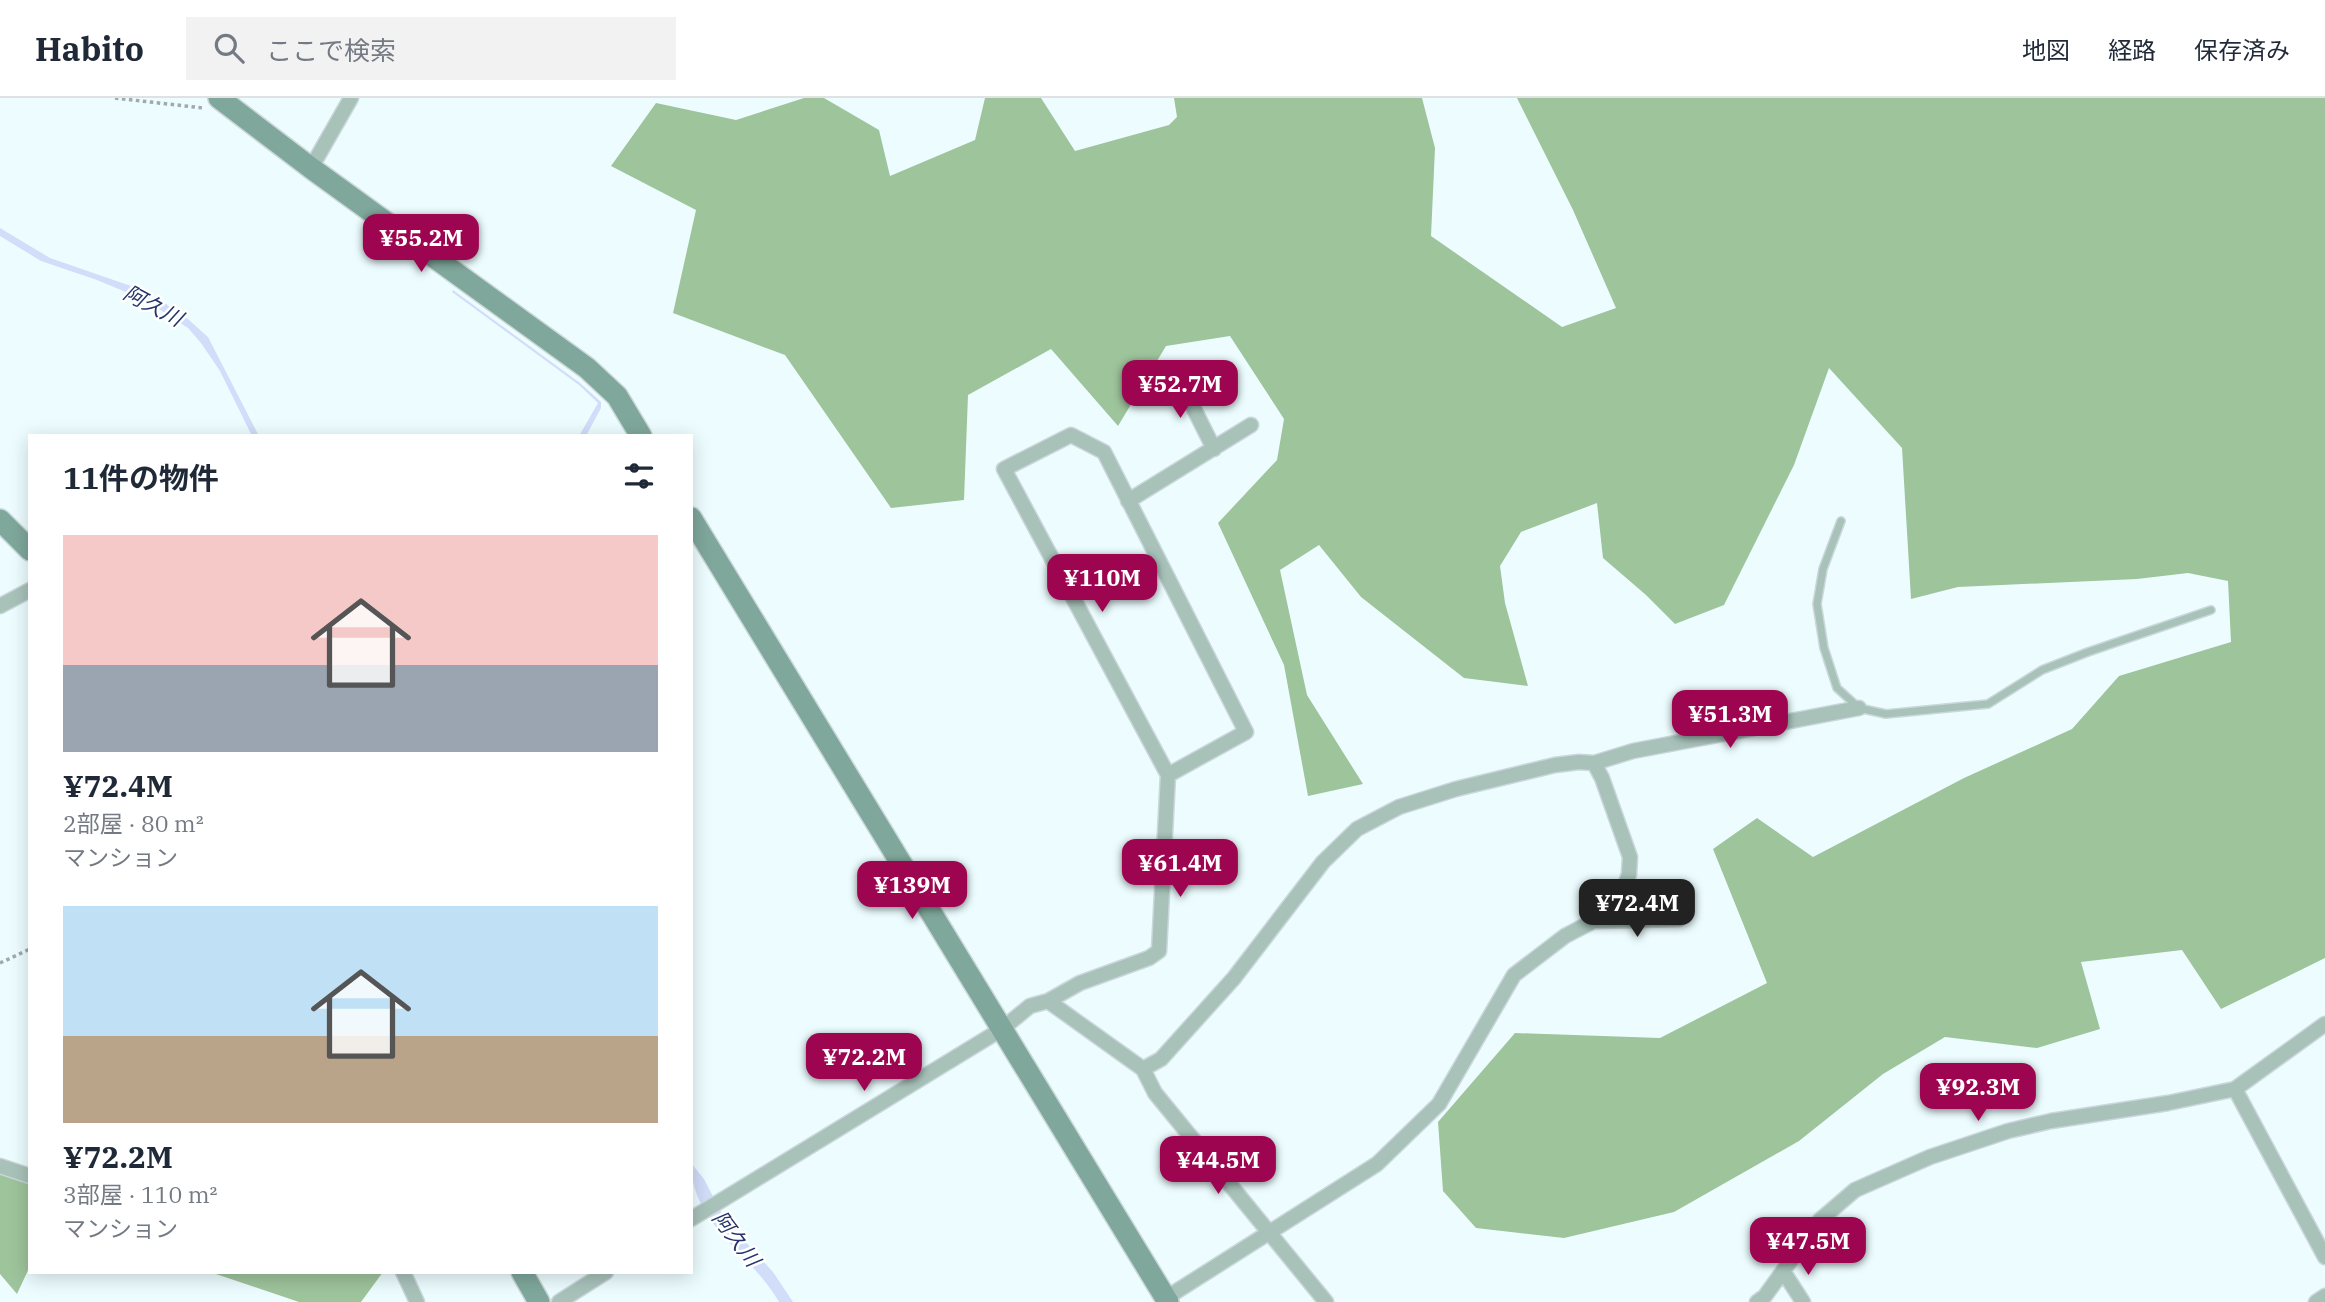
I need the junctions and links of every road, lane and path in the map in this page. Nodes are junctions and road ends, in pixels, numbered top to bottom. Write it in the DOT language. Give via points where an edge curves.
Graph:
graph roads {
  1 [pos="115,98"];
  2 [pos="351,98"];
  3 [pos="224,103"];
  4 [pos="311,168"];
  5 [pos="1177,375"];
  6 [pos="1251,425"];
  7 [pos="640,434"];
  8 [pos="1214,449"];
  9 [pos="1128,501"];
  10 [pos="0,520"];
  11 [pos="693,521"];
  12 [pos="1841,521"];
  13 [pos="28,548"];
  14 [pos="28,591"];
  15 [pos="0,606"];
  16 [pos="2211,610"];
  17 [pos="1859,708"];
  18 [pos="1594,763"];
  19 [pos="1168,775"];
  20 [pos="1679,919"];
  21 [pos="1595,921"];
  22 [pos="28,950"];
  23 [pos="0,963"];
  24 [pos="1048,1001"];
  25 [pos="2325,1024"];
  26 [pos="1002,1029"];
  27 [pos="1143,1069"];
  28 [pos="2235,1089"];
  29 [pos="0,1166"];
  30 [pos="28,1175"];
  31 [pos="693,1218"];
  32 [pos="1269,1232"];
  33 [pos="2325,1257"];
  34 [pos="1783,1271"];
  35 [pos="404,1274"];
  36 [pos="523,1274"];
  37 [pos="603,1274"];
  38 [pos="2325,1296"];
  39 [pos="1167,1300"];
  40 [pos="417,1302"];
  41 [pos="539,1302"];
  42 [pos="559,1302"];
  43 [pos="1326,1302"];
  44 [pos="1756,1302"];
  45 [pos="1803,1302"];
  46 [pos="2316,1302"];
  1 -- 3 [label="path" via="194,108"];
  2 -- 4 [label="street"];
  3 -- 4 [label="street"];
  4 -- 7 [label="street" via="587,368 617,396"];
  5 -- 8 [label="street"];
  6 -- 8 [label="street"];
  8 -- 9 [label="street"];
  9 -- 19 [label="street" via="1246,732"];
  9 -- 19 [label="street" via="1104,452 1071,435 1004,469"];
  10 -- 13 [label="street"];
  11 -- 26 [label="street"];
  12 -- 17 [label="lane" via="1823,569 1817,604 1837,688"];
  14 -- 15 [label="street"];
  16 -- 17 [label="lane" via="2042,670 1988,704 1886,714"];
  17 -- 18 [label="street" via="1633,751"];
  18 -- 21 [label="street" via="1630,857 1623,892 1607,914"];
  18 -- 27 [label="street" via="1555,765 1457,789 1399,807 1357,829 1322,862 1234,978 1161,1059"];
  19 -- 24 [label="street" via="1159,951"];
  20 -- 21 [label="street"];
  21 -- 32 [label="street" via="1565,936 1514,975 1439,1104 1377,1164"];
  22 -- 23 [label="path"];
  24 -- 26 [label="street" via="1030,1006"];
  24 -- 27 [label="street"];
  25 -- 28 [label="street"];
  26 -- 31 [label="street"];
  26 -- 39 [label="street"];
  27 -- 32 [label="street" via="1155,1093"];
  28 -- 33 [label="street"];
  28 -- 34 [label="street" via="2051,1121 1930,1157 1856,1190 1820,1220"];
  29 -- 30 [label="street"];
  32 -- 39 [label="street"];
  32 -- 43 [label="street"];
  34 -- 44 [label="street"];
  34 -- 45 [label="street"];
  35 -- 40 [label="street"];
  36 -- 41 [label="street"];
  37 -- 42 [label="street"];
  38 -- 46 [label="street"];
}
